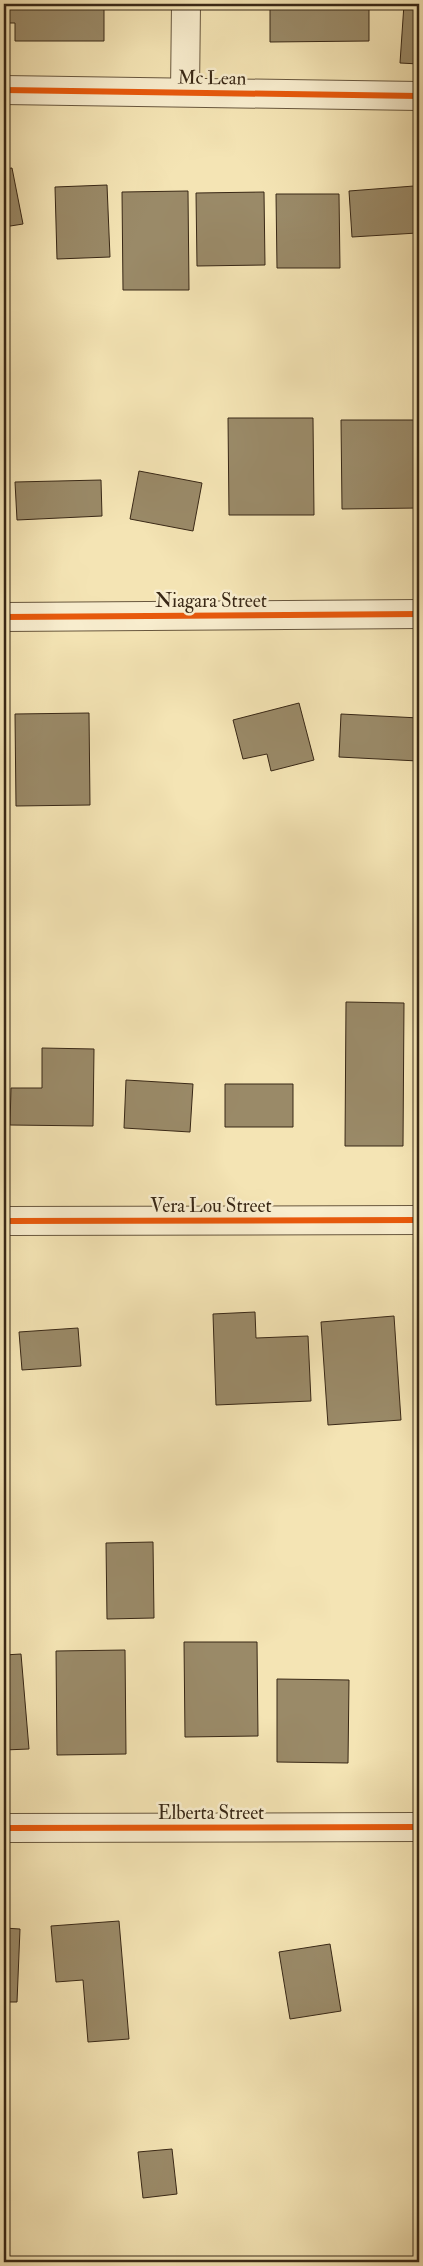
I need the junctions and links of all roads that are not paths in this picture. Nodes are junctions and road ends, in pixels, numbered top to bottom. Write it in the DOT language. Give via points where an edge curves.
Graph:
graph roads {
  1 [pos="186,4"];
  2 [pos="4,90"];
  3 [pos="185,92"];
  4 [pos="419,96"];
  5 [pos="419,614"];
  6 [pos="4,617"];
  7 [pos="419,1220"];
  8 [pos="4,1221"];
  9 [pos="419,1827"];
  10 [pos="4,1828"];
  1 -- 3 [label="street"];
  2 -- 3 [label="street, Mc Lean"];
  3 -- 4 [label="street, Mc Lean"];
  5 -- 6 [label="street, Niagara Street"];
  7 -- 8 [label="street, Vera Lou Street"];
  9 -- 10 [label="street, Elberta Street"];
}
